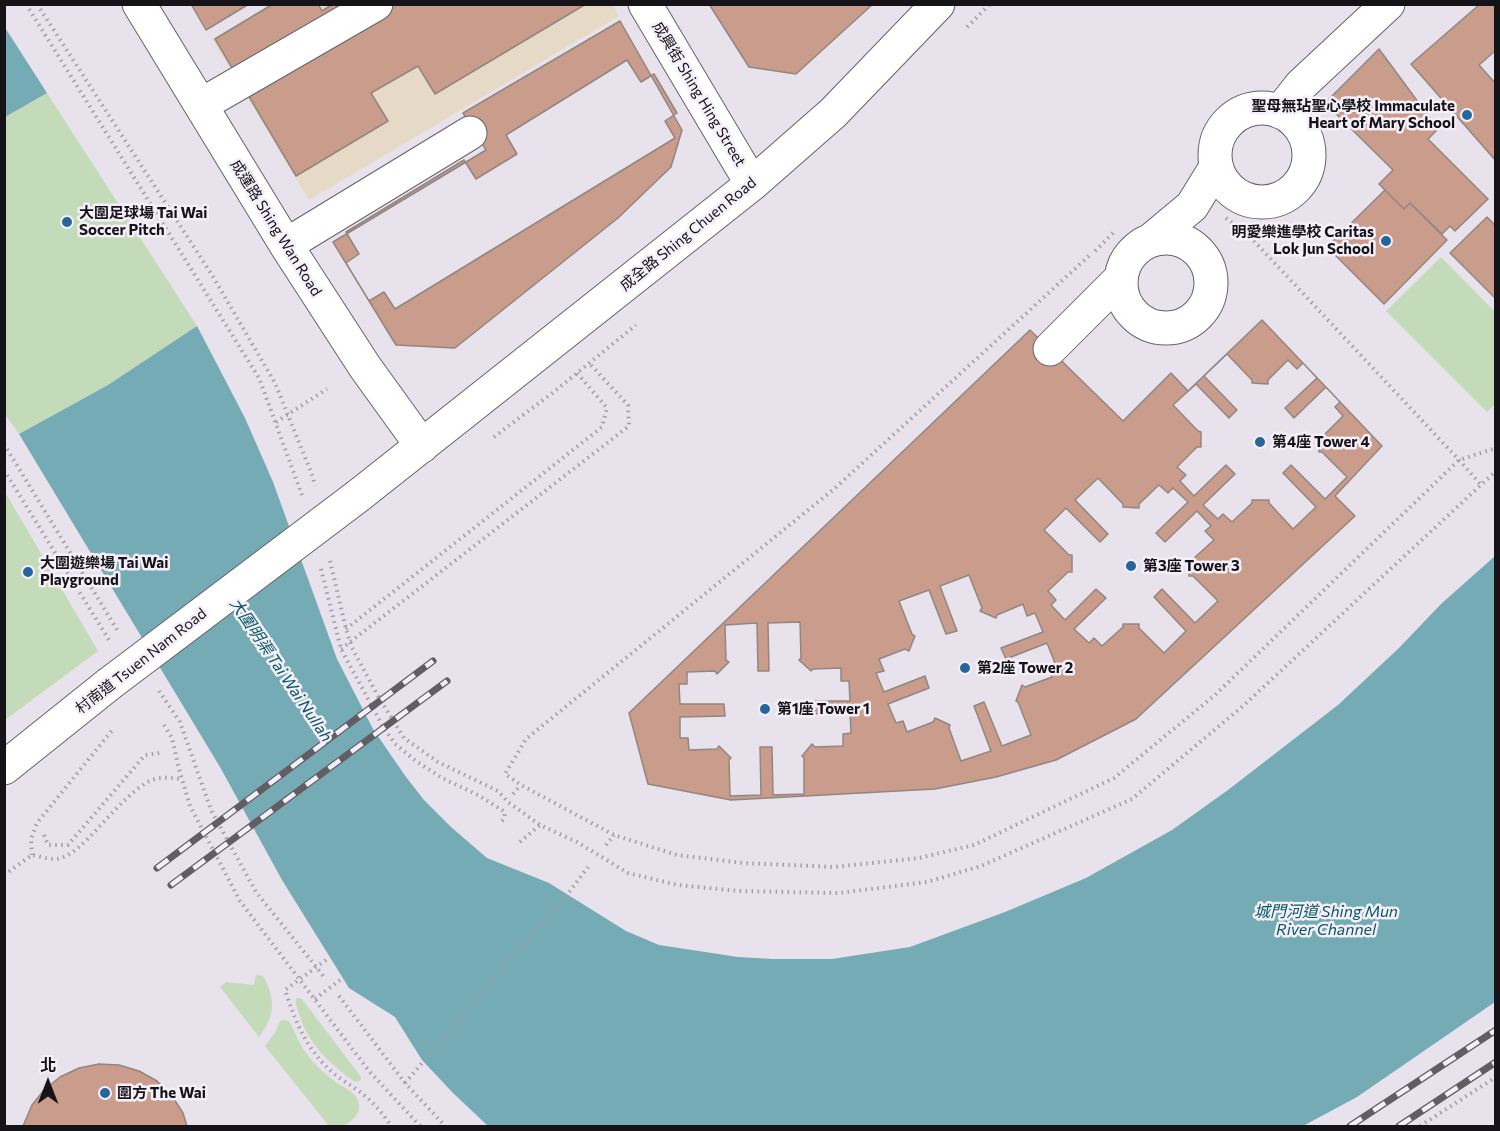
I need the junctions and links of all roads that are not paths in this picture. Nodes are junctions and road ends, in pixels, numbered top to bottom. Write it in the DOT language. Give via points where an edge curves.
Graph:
graph roads {
  1 [pos="140,4"];
  2 [pos="376,4"];
  3 [pos="645,4"];
  4 [pos="938,4"];
  5 [pos="1388,4"];
  6 [pos="201,105"];
  7 [pos="1280,112"];
  8 [pos="470,133"];
  9 [pos="1216,167"];
  10 [pos="752,184"];
  11 [pos="1150,241"];
  12 [pos="286,245"];
  13 [pos="1121,278"];
  14 [pos="1050,350"];
  15 [pos="422,446"];
  16 [pos="4,768"];
  1 -- 6 [label="street, 成運路 Shing Wan Road"];
  2 -- 6 [label="street"];
  3 -- 10 [label="street, 成興街 Shing Hing Street"];
  4 -- 10 [label="street, 成全路 Shing Chuen Road" via="833,113"];
  5 -- 7 [label="street" via="1301,85"];
  6 -- 12 [label="street, 成運路 Shing Wan Road"];
  7 -- 9 [label="street" via="1250,110 1226,125 1214,153"];
  7 -- 9 [label="street" via="1303,133 1308,148 1303,179 1292,191 1279,199 1248,200 1233,193"];
  8 -- 12 [label="street"];
  9 -- 11 [label="street" via="1192,206"];
  10 -- 15 [label="street, 成全路 Shing Chuen Road"];
  11 -- 13 [label="street" via="1136,249"];
  11 -- 13 [label="street" via="1182,241 1197,250 1207,263 1210,295 1203,310 1178,327 1163,329 1149,325 1127,307 1121,293"];
  12 -- 15 [label="street, 成運路 Shing Wan Road"];
  13 -- 14 [label="street"];
  15 -- 16 [label="street, 村南道 Tsuen Nam Road, bridge"];
}
